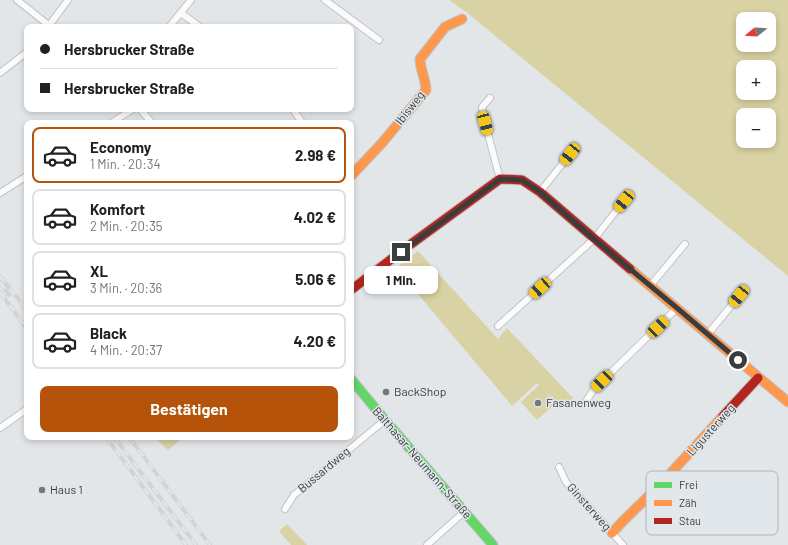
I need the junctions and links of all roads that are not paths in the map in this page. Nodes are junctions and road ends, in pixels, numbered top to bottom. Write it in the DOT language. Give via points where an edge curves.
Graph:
graph roads {
  1 [pos="18,0"];
  2 [pos="68,0"];
  3 [pos="190,0"];
  4 [pos="325,0"];
  5 [pos="181,13"];
  6 [pos="462,19"];
  7 [pos="48,24"];
  8 [pos="51,24"];
  9 [pos="172,24"];
  10 [pos="196,24"];
  11 [pos="379,40"];
  12 [pos="24,54"];
  13 [pos="0,73"];
  14 [pos="490,98"];
  15 [pos="128,112"];
  16 [pos="143,112"];
  17 [pos="116,120"];
  18 [pos="149,120"];
  19 [pos="570,154"];
  20 [pos="354,173"];
  21 [pos="24,178"];
  22 [pos="500,179"];
  23 [pos="540,192"];
  24 [pos="0,193"];
  25 [pos="624,201"];
  26 [pos="594,239"];
  27 [pos="685,244"];
  28 [pos="650,286"];
  29 [pos="354,288"];
  30 [pos="739,296"];
  31 [pos="677,308"];
  32 [pos="498,326"];
  33 [pos="708,334"];
  34 [pos="758,378"];
  35 [pos="354,383"];
  36 [pos="586,401"];
  37 [pos="788,402"];
  38 [pos="24,411"];
  39 [pos="385,420"];
  40 [pos="0,428"];
  41 [pos="559,467"];
  42 [pos="673,471"];
  43 [pos="646,499"];
  44 [pos="285,508"];
  45 [pos="464,512"];
  46 [pos="612,533"];
  47 [pos="427,545"];
  48 [pos="493,545"];
  49 [pos="624,545"];
  1 -- 7 [label="street"];
  2 -- 8 [label="street"];
  3 -- 5 [label="street"];
  4 -- 11 [label="street"];
  5 -- 9 [label="street"];
  5 -- 10 [label="street"];
  6 -- 20 [label="street, Ibisweg" via="444,27 420,59 426,90"];
  12 -- 13 [label="street"];
  14 -- 22 [label="street" via="482,108"];
  15 -- 17 [label="street"];
  16 -- 18 [label="street"];
  19 -- 23 [label="street"];
  21 -- 24 [label="street"];
  22 -- 23 [label="street" via="522,180"];
  22 -- 29 [label="street"];
  23 -- 26 [label="street"];
  25 -- 26 [label="street"];
  26 -- 28 [label="street"];
  26 -- 32 [label="street"];
  27 -- 28 [label="street"];
  28 -- 31 [label="street"];
  30 -- 33 [label="street"];
  31 -- 33 [label="street"];
  31 -- 36 [label="street" via="595,388"];
  33 -- 34 [label="street"];
  34 -- 37 [label="street"];
  34 -- 42 [label="street, Ligusterweg"];
  35 -- 39 [label="street, Balthasar-Neumann-Straße"];
  38 -- 40 [label="street"];
  39 -- 44 [label="street, Bussardweg" via="294,495"];
  39 -- 45 [label="street, Balthasar-Neumann-Straße"];
  41 -- 46 [label="street, Ginsterweg" via="566,482"];
  43 -- 46 [label="street, Ligusterweg"];
  45 -- 47 [label="street"];
  45 -- 48 [label="street, Balthasar-Neumann-Straße"];
  46 -- 49 [label="street, Ginsterweg"];
}
